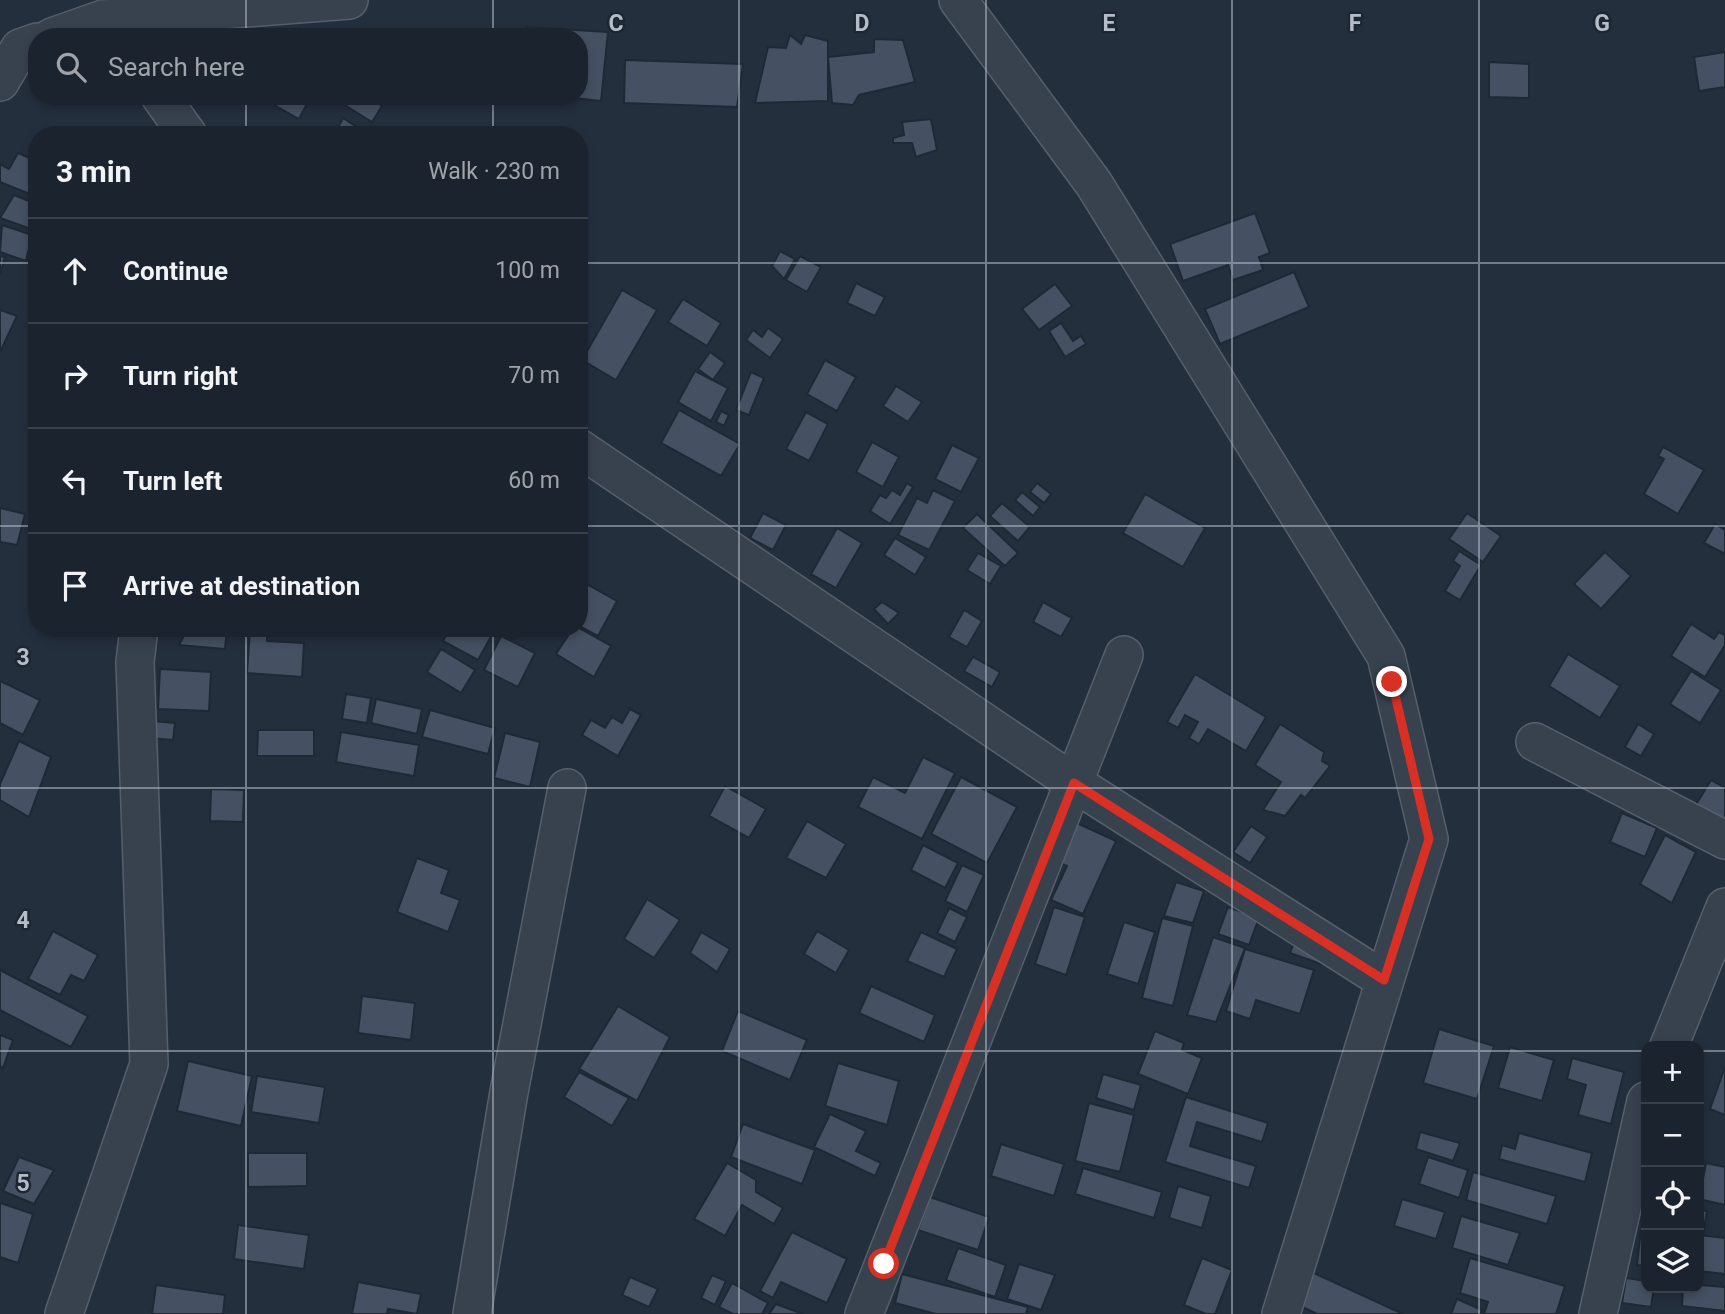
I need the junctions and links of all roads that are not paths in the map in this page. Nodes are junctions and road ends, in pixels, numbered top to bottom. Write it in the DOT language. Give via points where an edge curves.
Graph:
graph roads {
  1 [pos="349,0"];
  2 [pos="958,0"];
  3 [pos="107,19"];
  4 [pos="78,28"];
  5 [pos="27,44"];
  6 [pos="0,82"];
  7 [pos="166,105"];
  8 [pos="182,126"];
  9 [pos="588,454"];
  10 [pos="138,637"];
  11 [pos="1124,656"];
  12 [pos="1535,742"];
  13 [pos="1074,783"];
  14 [pos="567,788"];
  15 [pos="1725,840"];
  16 [pos="1725,907"];
  17 [pos="1384,980"];
  18 [pos="1671,1041"];
  19 [pos="1645,1104"];
  20 [pos="64,1314"];
  21 [pos="472,1314"];
  22 [pos="863,1314"];
  23 [pos="1281,1314"];
  24 [pos="1598,1314"];
  1 -- 3 [label="street"];
  2 -- 17 [label="street" via="1094,184 1387,656 1429,839"];
  3 -- 4 [label="street"];
  5 -- 6 [label="street"];
  7 -- 8 [label="street"];
  9 -- 13 [label="street"];
  10 -- 20 [label="street" via="135,662 149,1064"];
  11 -- 13 [label="street"];
  12 -- 15 [label="street"];
  13 -- 17 [label="street"];
  13 -- 22 [label="street"];
  14 -- 21 [label="street"];
  16 -- 18 [label="street"];
  17 -- 23 [label="street"];
  19 -- 24 [label="street"];
}
